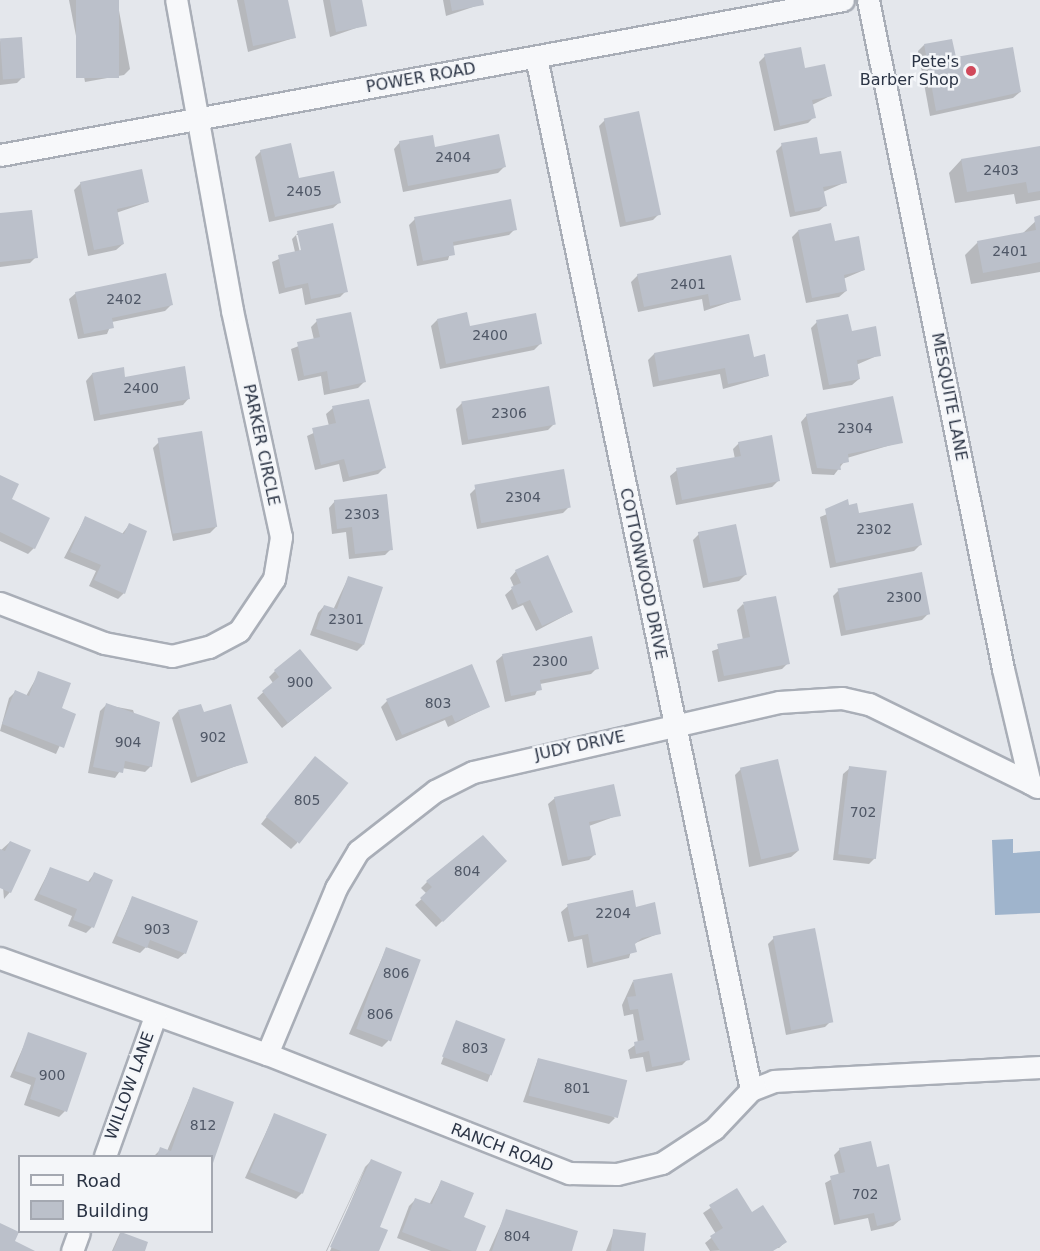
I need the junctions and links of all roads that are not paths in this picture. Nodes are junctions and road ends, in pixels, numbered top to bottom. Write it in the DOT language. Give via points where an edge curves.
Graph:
graph roads {
  1 [pos="176,0"];
  2 [pos="843,0"];
  3 [pos="868,0"];
  4 [pos="536,57"];
  5 [pos="198,118"];
  6 [pos="0,155"];
  7 [pos="0,603"];
  8 [pos="675,725"];
  9 [pos="1035,786"];
  10 [pos="0,958"];
  11 [pos="155,1016"];
  12 [pos="267,1054"];
  13 [pos="1040,1067"];
  14 [pos="751,1090"];
  15 [pos="105,1155"];
  16 [pos="79,1233"];
  17 [pos="72,1251"];
  1 -- 5 [label="street, PARKER CIRCLE"];
  2 -- 4 [label="street, POWER ROAD"];
  3 -- 9 [label="street, MESQUITE LANE"];
  4 -- 5 [label="street, POWER ROAD"];
  4 -- 8 [label="street, COTTONWOOD DRIVE"];
  5 -- 6 [label="street, POWER ROAD"];
  5 -- 7 [label="street, PARKER CIRCLE" via="282,537 274,579 239,631 208,647 172,656 104,643"];
  8 -- 9 [label="street, JUDY DRIVE" via="779,702 842,698 869,704"];
  8 -- 12 [label="street, JUDY DRIVE" via="473,772 398,818 358,851 336,888"];
  8 -- 14 [label="street, COTTONWOOD DRIVE"];
  10 -- 11 [label="street, RANCH ROAD"];
  11 -- 12 [label="street, RANCH ROAD"];
  11 -- 15 [label="street, WILLOW LANE"];
  12 -- 14 [label="street, RANCH ROAD" via="546,1168 595,1175 640,1170 684,1151"];
  13 -- 14 [label="street, RANCH ROAD" via="808,1076"];
  16 -- 17 [label="street"];
}
